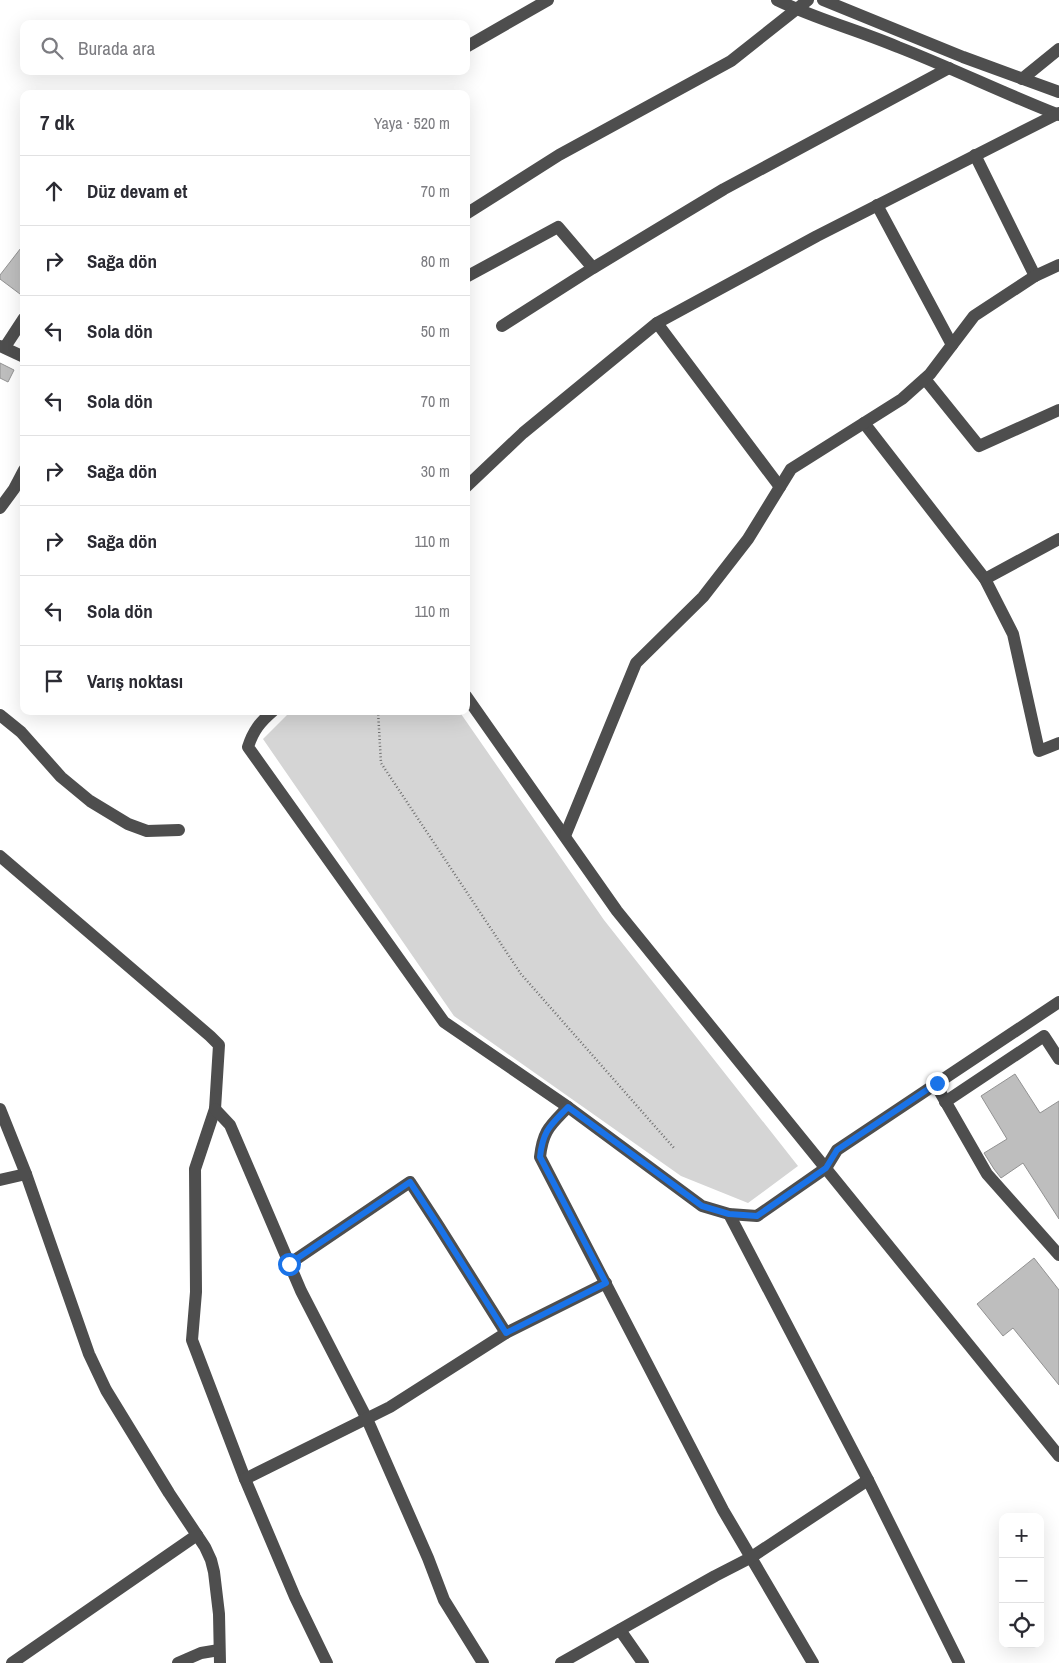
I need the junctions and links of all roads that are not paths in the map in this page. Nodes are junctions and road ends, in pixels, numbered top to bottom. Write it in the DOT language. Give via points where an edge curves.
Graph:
graph roads {
  1 [pos="548,0"];
  2 [pos="777,0"];
  3 [pos="808,0"];
  4 [pos="823,0"];
  5 [pos="796,9"];
  6 [pos="470,45"];
  7 [pos="1059,49"];
  8 [pos="949,68"];
  9 [pos="1022,79"];
  10 [pos="1059,92"];
  11 [pos="1058,114"];
  12 [pos="975,156"];
  13 [pos="876,206"];
  14 [pos="470,211"];
  15 [pos="1059,265"];
  16 [pos="593,268"];
  17 [pos="470,275"];
  18 [pos="1035,276"];
  19 [pos="20,323"];
  20 [pos="657,323"];
  21 [pos="502,326"];
  22 [pos="952,345"];
  23 [pos="2,347"];
  24 [pos="20,355"];
  25 [pos="925,379"];
  26 [pos="1059,410"];
  27 [pos="864,423"];
  28 [pos="20,478"];
  29 [pos="470,483"];
  30 [pos="780,487"];
  31 [pos="0,508"];
  32 [pos="1059,539"];
  33 [pos="985,579"];
  34 [pos="470,702"];
  35 [pos="268,715"];
  36 [pos="0,716"];
  37 [pos="1059,743"];
  38 [pos="179,830"];
  39 [pos="565,836"];
  40 [pos="0,856"];
  41 [pos="1059,1002"];
  42 [pos="1059,1059"];
  43 [pos="937,1083"];
  44 [pos="946,1102"];
  45 [pos="568,1107"];
  46 [pos="0,1109"];
  47 [pos="215,1109"];
  48 [pos="826,1168"];
  49 [pos="26,1174"];
  50 [pos="0,1180"];
  51 [pos="729,1214"];
  52 [pos="1059,1255"];
  53 [pos="289,1264"];
  54 [pos="606,1283"];
  55 [pos="506,1333"];
  56 [pos="367,1419"];
  57 [pos="1059,1456"];
  58 [pos="245,1479"];
  59 [pos="868,1480"];
  60 [pos="197,1535"];
  61 [pos="750,1558"];
  62 [pos="620,1630"];
  63 [pos="219,1650"];
  64 [pos="12,1663"];
  65 [pos="178,1663"];
  66 [pos="220,1663"];
  67 [pos="327,1663"];
  68 [pos="483,1663"];
  69 [pos="561,1663"];
  70 [pos="643,1663"];
  71 [pos="814,1663"];
  72 [pos="959,1663"];
  1 -- 6 [label="street"];
  2 -- 5 [label="street"];
  3 -- 5 [label="street"];
  4 -- 9 [label="street"];
  5 -- 8 [label="street" via="860,31"];
  5 -- 14 [label="street" via="731,61 559,155"];
  7 -- 9 [label="street"];
  8 -- 11 [label="street"];
  8 -- 16 [label="street" via="724,188"];
  9 -- 10 [label="street"];
  11 -- 12 [label="street"];
  12 -- 13 [label="street"];
  12 -- 18 [label="street"];
  13 -- 20 [label="street"];
  13 -- 22 [label="street"];
  15 -- 18 [label="street"];
  16 -- 17 [label="street" via="558,227"];
  16 -- 21 [label="street"];
  18 -- 22 [label="street" via="974,316"];
  19 -- 23 [label="street"];
  20 -- 29 [label="street" via="523,433"];
  20 -- 30 [label="street"];
  22 -- 25 [label="street"];
  23 -- 24 [label="street"];
  25 -- 26 [label="street" via="979,446"];
  25 -- 27 [label="street" via="902,399"];
  27 -- 30 [label="street" via="792,469"];
  27 -- 33 [label="street"];
  28 -- 31 [label="street"];
  30 -- 39 [label="street" via="748,540 703,597 636,663"];
  32 -- 33 [label="street"];
  33 -- 37 [label="street" via="1013,634 1039,751"];
  34 -- 39 [label="street"];
  35 -- 45 [label="street" via="253,733 248,747 444,1022"];
  36 -- 38 [label="street" via="21,732 61,777 90,801 128,824 148,830"];
  39 -- 48 [label="street" via="617,911"];
  40 -- 47 [label="street" via="210,1036 218,1046"];
  41 -- 43 [label="street"];
  42 -- 44 [label="street" via="1044,1036"];
  43 -- 44 [label="street"];
  43 -- 48 [label="street" via="837,1150"];
  44 -- 52 [label="street" via="987,1174"];
  45 -- 51 [label="street" via="702,1206"];
  45 -- 54 [label="street" via="548,1128 540,1157"];
  46 -- 49 [label="street"];
  47 -- 53 [label="street" via="230,1125"];
  47 -- 58 [label="street" via="195,1169 196,1292 192,1340"];
  48 -- 51 [label="street" via="757,1216"];
  48 -- 57 [label="street"];
  49 -- 50 [label="street"];
  49 -- 60 [label="street" via="89,1354 106,1390"];
  51 -- 59 [label="street"];
  53 -- 55 [label="street" via="410,1182"];
  53 -- 56 [label="street"];
  54 -- 55 [label="street"];
  54 -- 61 [label="street"];
  55 -- 56 [label="street"];
  56 -- 58 [label="street"];
  56 -- 68 [label="street" via="444,1600"];
  58 -- 67 [label="street"];
  59 -- 61 [label="street"];
  59 -- 72 [label="street"];
  60 -- 63 [label="street" via="214,1572"];
  60 -- 64 [label="street"];
  61 -- 62 [label="street"];
  61 -- 71 [label="street"];
  62 -- 69 [label="street"];
  62 -- 70 [label="street"];
  63 -- 65 [label="street" via="201,1653"];
  63 -- 66 [label="street"];
}
